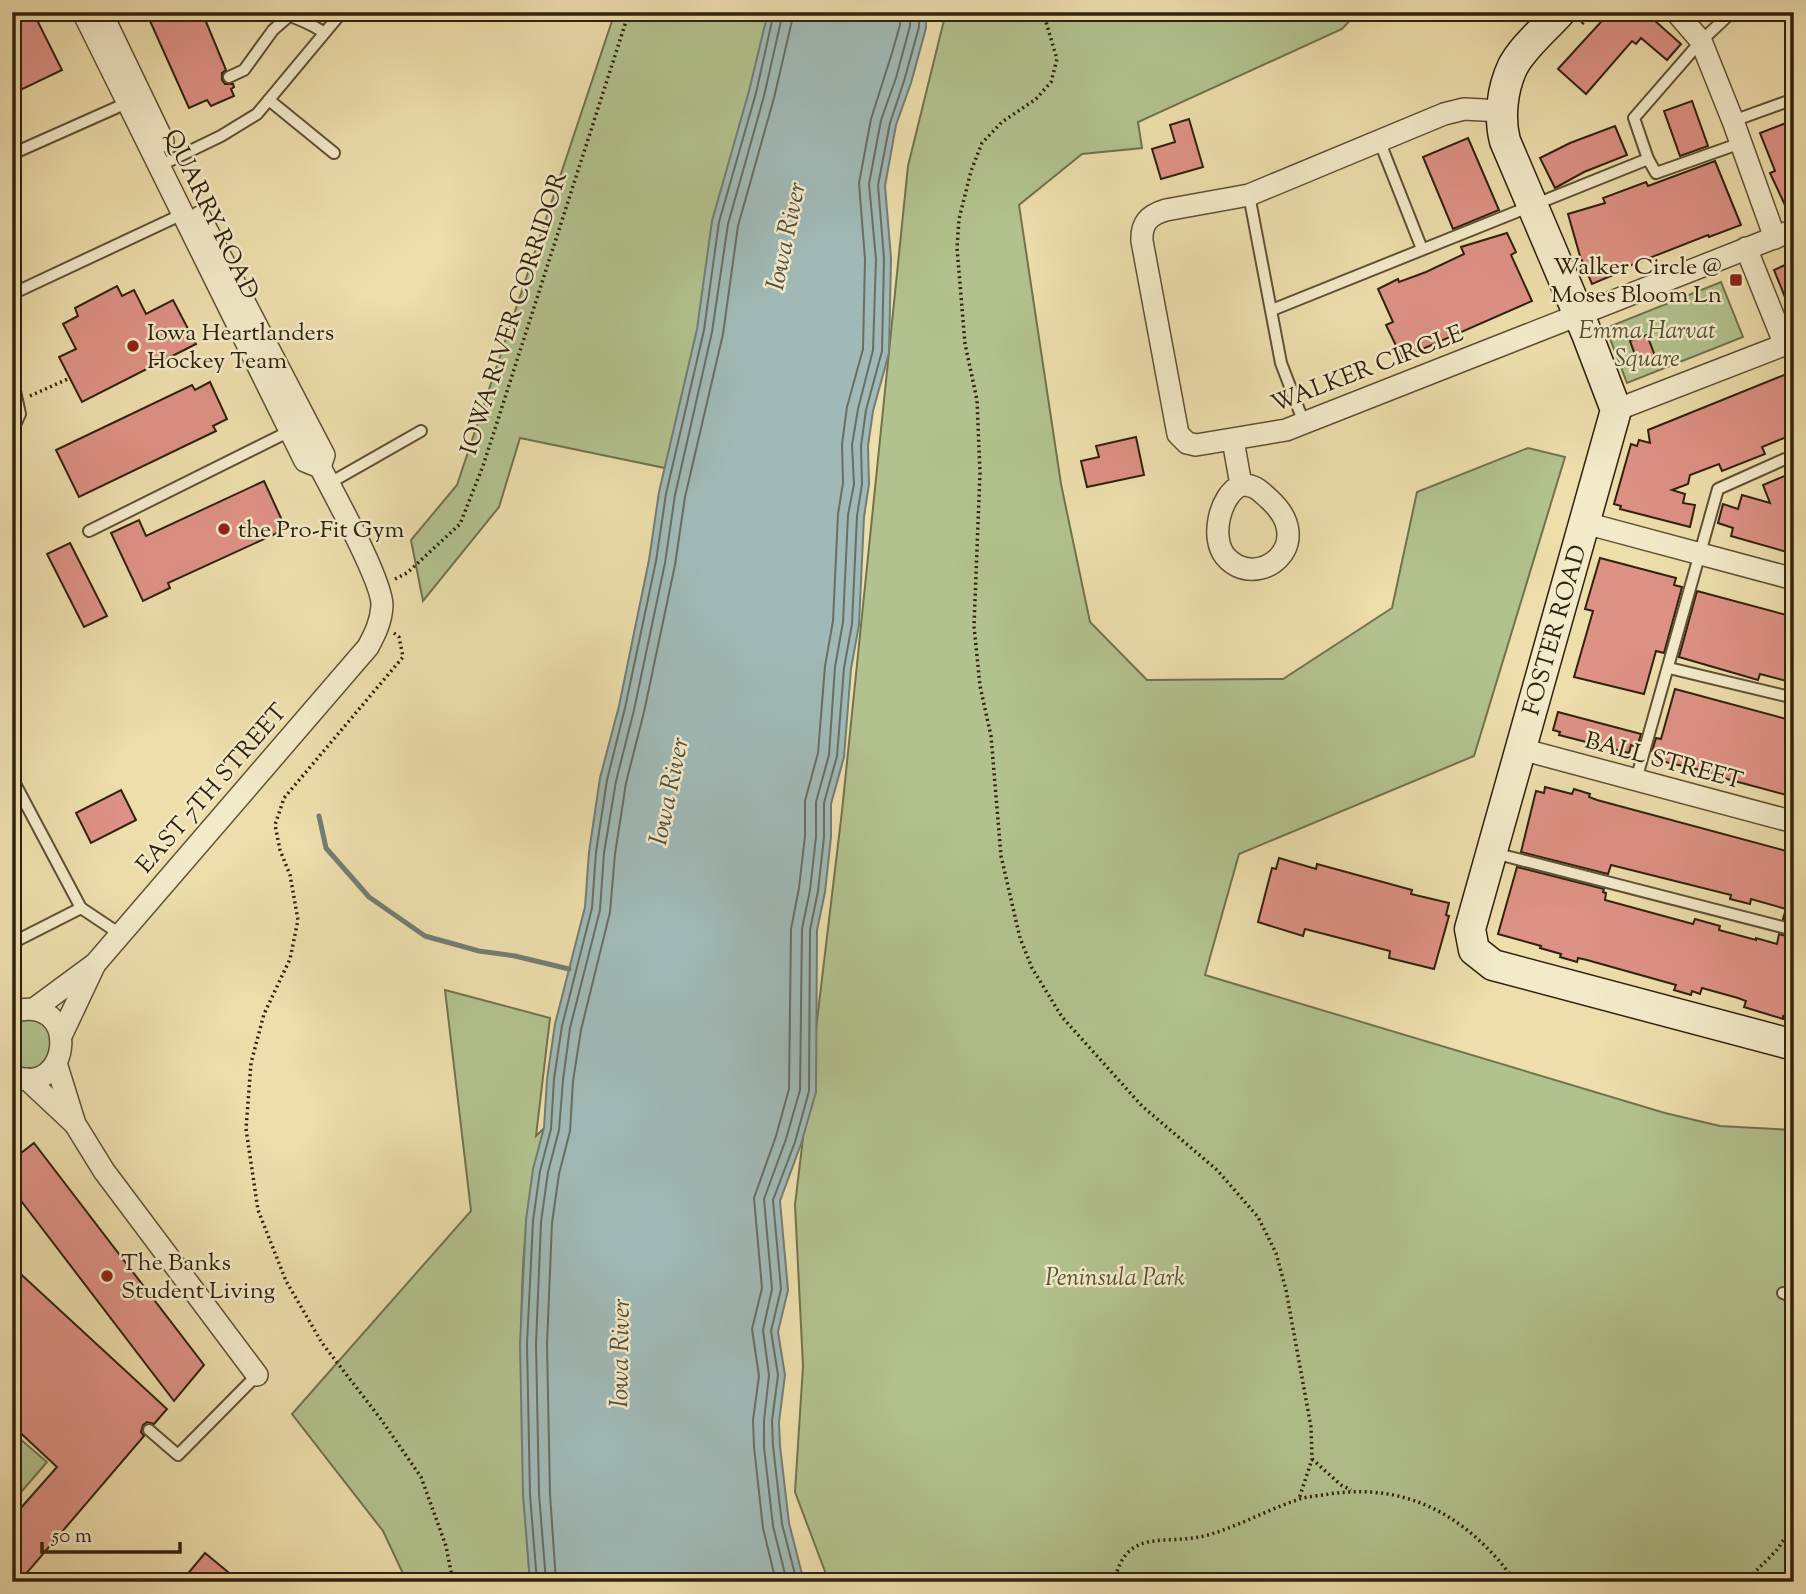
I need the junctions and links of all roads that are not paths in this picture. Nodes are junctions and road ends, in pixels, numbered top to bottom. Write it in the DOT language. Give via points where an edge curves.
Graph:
graph roads {
  1 [pos="83,12"];
  2 [pos="101,12"];
  3 [pos="342,12"];
  4 [pos="1560,12"];
  5 [pos="1676,12"];
  6 [pos="1732,12"];
  7 [pos="286,14"];
  8 [pos="324,33"];
  9 [pos="1701,41"];
  10 [pos="229,77"];
  11 [pos="134,99"];
  12 [pos="1794,99"];
  13 [pos="269,100"];
  14 [pos="1501,111"];
  15 [pos="1733,121"];
  16 [pos="1379,141"];
  17 [pos="1741,143"];
  18 [pos="334,153"];
  19 [pos="12,154"];
  20 [pos="1648,159"];
  21 [pos="165,163"];
  22 [pos="1249,195"];
  23 [pos="1531,204"];
  24 [pos="189,211"];
  25 [pos="1784,234"];
  26 [pos="1746,248"];
  27 [pos="1422,249"];
  28 [pos="12,294"];
  29 [pos="1272,310"];
  30 [pos="1578,314"];
  31 [pos="1789,343"];
  32 [pos="12,377"];
  33 [pos="1616,410"];
  34 [pos="1304,422"];
  35 [pos="12,431"];
  36 [pos="289,431"];
  37 [pos="421,431"];
  38 [pos="1233,440"];
  39 [pos="1794,461"];
  40 [pos="324,475"];
  41 [pos="1241,485"];
  42 [pos="1585,523"];
  43 [pos="89,531"];
  44 [pos="1700,554"];
  45 [pos="1794,579"];
  46 [pos="368,647"];
  47 [pos="1669,668"];
  48 [pos="1794,698"];
  49 [pos="1521,749"];
  50 [pos="12,778"];
  51 [pos="1636,780"];
  52 [pos="1794,821"];
  53 [pos="1492,852"];
  54 [pos="81,908"];
  55 [pos="1794,930"];
  56 [pos="120,934"];
  57 [pos="12,943"];
  58 [pos="95,964"];
  59 [pos="20,1008"];
  60 [pos="61,1036"];
  61 [pos="1794,1045"];
  62 [pos="56,1063"];
  63 [pos="17,1078"];
  64 [pos="75,1124"];
  65 [pos="257,1375"];
  66 [pos="149,1430"];
  1 -- 11 [label="street, QUARRY ROAD"];
  2 -- 11 [label="street, QUARRY ROAD"];
  3 -- 8 [label="lane"];
  4 -- 14 [label="street" via="1513,67"];
  5 -- 9 [label="street"];
  6 -- 9 [label="lane"];
  7 -- 8 [label="lane"];
  7 -- 10 [label="lane" via="244,70"];
  8 -- 13 [label="lane"];
  9 -- 15 [label="street"];
  9 -- 20 [label="lane" via="1634,118"];
  11 -- 19 [label="lane"];
  11 -- 21 [label="street, QUARRY ROAD"];
  12 -- 15 [label="lane"];
  13 -- 18 [label="lane"];
  13 -- 21 [label="lane" via="257,114 221,136"];
  14 -- 16 [label="street, WALKER CIRCLE" via="1464,109"];
  14 -- 23 [label="street" via="1505,141"];
  15 -- 17 [label="street"];
  16 -- 22 [label="street, WALKER CIRCLE"];
  16 -- 27 [label="lane"];
  17 -- 20 [label="lane" via="1656,173"];
  17 -- 25 [label="street"];
  20 -- 23 [label="lane"];
  21 -- 24 [label="street, QUARRY ROAD"];
  22 -- 29 [label="lane"];
  22 -- 38 [label="street, WALKER CIRCLE" via="1166,210 1146,220 1141,229 1178,433 1196,445"];
  23 -- 27 [label="lane"];
  23 -- 30 [label="street"];
  24 -- 28 [label="lane"];
  24 -- 36 [label="street, QUARRY ROAD"];
  24 -- 40 [label="street, QUARRY ROAD" via="324,456"];
  25 -- 26 [label="street, WALKER CIRCLE"];
  26 -- 30 [label="street, WALKER CIRCLE"];
  26 -- 31 [label="street"];
  27 -- 29 [label="lane"];
  29 -- 34 [label="lane" via="1281,363"];
  30 -- 33 [label="street"];
  30 -- 34 [label="street, WALKER CIRCLE"];
  31 -- 33 [label="street"];
  32 -- 35 [label="lane" via="20,414"];
  33 -- 42 [label="street, FOSTER ROAD"];
  34 -- 38 [label="street, WALKER CIRCLE"];
  36 -- 40 [label="street, QUARRY ROAD" via="305,461"];
  36 -- 43 [label="lane"];
  37 -- 40 [label="lane"];
  38 -- 41 [label="street"];
  39 -- 44 [label="lane" via="1785,459 1718,489"];
  40 -- 46 [label="street, QUARRY ROAD" via="374,576 382,604 379,628"];
  42 -- 44 [label="street"];
  42 -- 49 [label="street, FOSTER ROAD"];
  44 -- 45 [label="street"];
  44 -- 47 [label="lane"];
  46 -- 56 [label="street, EAST 7TH STREET"];
  47 -- 48 [label="lane"];
  47 -- 51 [label="lane"];
  49 -- 51 [label="street, BALL STREET"];
  49 -- 53 [label="street, FOSTER ROAD"];
  50 -- 54 [label="lane"];
  51 -- 52 [label="street, BALL STREET"];
  53 -- 55 [label="lane"];
  53 -- 61 [label="street, FOSTER ROAD" via="1470,929 1474,950 1493,965"];
  54 -- 56 [label="lane"];
  54 -- 57 [label="lane"];
  56 -- 58 [label="street, EAST 7TH STREET"];
  58 -- 59 [label="street, EAST 7TH STREET"];
  58 -- 60 [label="street, EAST 7TH STREET"];
  59 -- 60 [label="street" via="44,1013"];
  60 -- 62 [label="street, EAST 7TH STREET"];
  62 -- 63 [label="street" via="40,1077"];
  62 -- 64 [label="street"];
  63 -- 64 [label="street"];
  64 -- 65 [label="street" via="104,1171"];
  65 -- 66 [label="lane" via="178,1455"];
}
